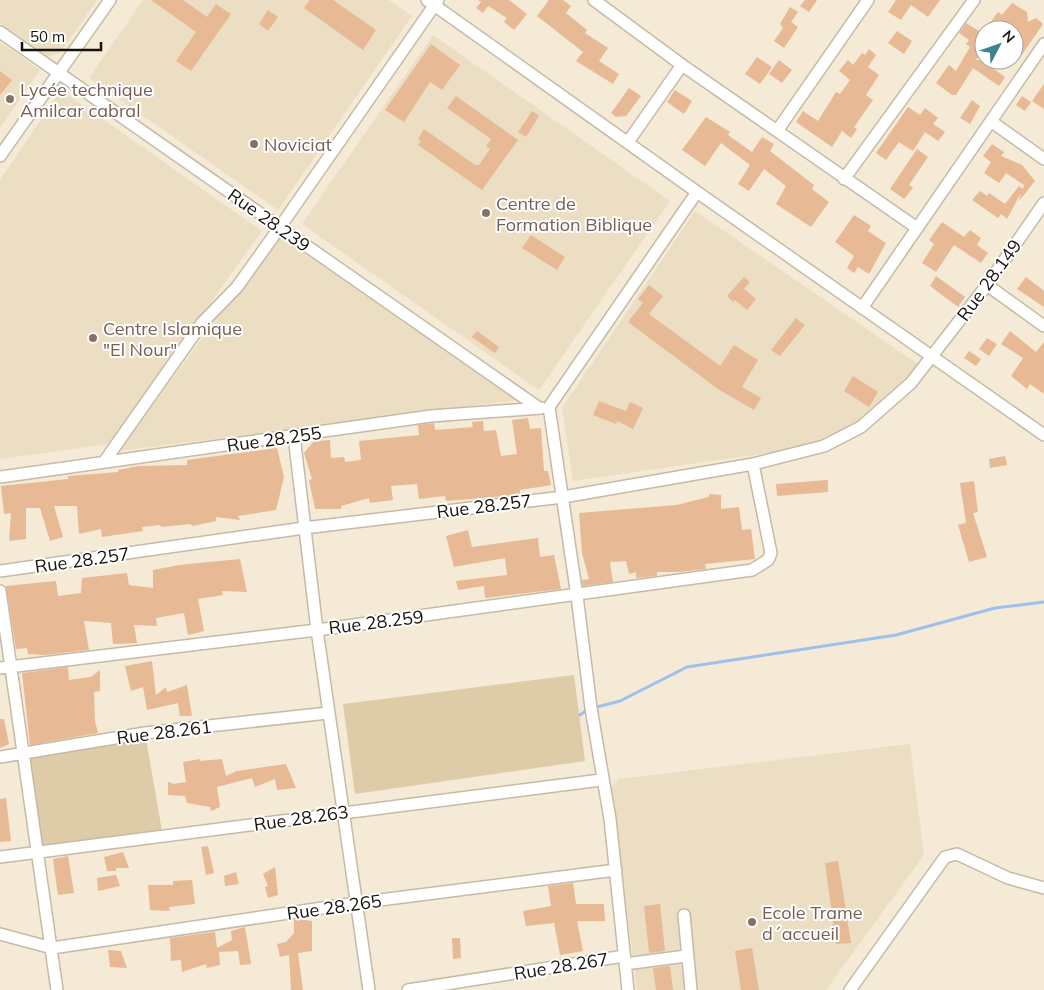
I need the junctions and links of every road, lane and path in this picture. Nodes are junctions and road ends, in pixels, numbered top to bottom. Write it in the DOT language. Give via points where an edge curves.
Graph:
graph roads {
  1 [pos="110,0"];
  2 [pos="594,0"];
  3 [pos="868,0"];
  4 [pos="974,0"];
  5 [pos="433,2"];
  6 [pos="0,32"];
  7 [pos="1044,44"];
  8 [pos="682,64"];
  9 [pos="60,71"];
  10 [pos="992,122"];
  11 [pos="777,131"];
  12 [pos="628,142"];
  13 [pos="0,156"];
  14 [pos="1044,159"];
  15 [pos="844,179"];
  16 [pos="697,192"];
  17 [pos="1044,203"];
  18 [pos="280,227"];
  19 [pos="917,228"];
  20 [pos="987,285"];
  21 [pos="862,308"];
  22 [pos="1044,326"];
  23 [pos="933,358"];
  24 [pos="544,408"];
  25 [pos="1032,426"];
  26 [pos="1044,429"];
  27 [pos="1044,435"];
  28 [pos="294,436"];
  29 [pos="104,462"];
  30 [pos="753,464"];
  31 [pos="0,477"];
  32 [pos="563,497"];
  33 [pos="304,528"];
  34 [pos="0,571"];
  35 [pos="0,591"];
  36 [pos="577,596"];
  37 [pos="317,630"];
  38 [pos="5,667"];
  39 [pos="328,713"];
  40 [pos="23,754"];
  41 [pos="0,757"];
  42 [pos="601,780"];
  43 [pos="343,812"];
  44 [pos="38,854"];
  45 [pos="0,857"];
  46 [pos="616,870"];
  47 [pos="1044,888"];
  48 [pos="356,903"];
  49 [pos="684,915"];
  50 [pos="0,934"];
  51 [pos="52,948"];
  52 [pos="686,956"];
  53 [pos="624,960"];
  54 [pos="57,990"];
  55 [pos="369,990"];
  56 [pos="408,990"];
  57 [pos="628,990"];
  58 [pos="690,990"];
  59 [pos="850,990"];
  1 -- 9 [label="street"];
  2 -- 8 [label="street"];
  3 -- 11 [label="street"];
  4 -- 15 [label="street"];
  5 -- 12 [label="street"];
  5 -- 18 [label="street"];
  6 -- 9 [label="street, Rue 28.239"];
  7 -- 10 [label="street"];
  8 -- 11 [label="street"];
  8 -- 12 [label="street"];
  9 -- 13 [label="street"];
  9 -- 18 [label="street, Rue 28.239" via="155,142"];
  10 -- 14 [label="street"];
  10 -- 19 [label="street"];
  11 -- 15 [label="street"];
  12 -- 16 [label="street"];
  15 -- 19 [label="street"];
  16 -- 21 [label="street"];
  16 -- 24 [label="street"];
  17 -- 20 [label="street, Rue 28.149"];
  18 -- 24 [label="street, Rue 28.239"];
  18 -- 29 [label="street" via="237,287 202,323"];
  19 -- 21 [label="street"];
  20 -- 22 [label="street"];
  20 -- 23 [label="street, Rue 28.149"];
  21 -- 23 [label="street"];
  23 -- 25 [label="street"];
  23 -- 30 [label="street, Rue 28.257" via="911,384 861,426 806,453"];
  24 -- 28 [label="street, Rue 28.255" via="431,416"];
  24 -- 32 [label="street"];
  25 -- 26 [label="street"];
  25 -- 27 [label="street"];
  28 -- 29 [label="street, Rue 28.255"];
  28 -- 33 [label="street"];
  29 -- 31 [label="street, Rue 28.255"];
  30 -- 32 [label="street, Rue 28.257"];
  30 -- 36 [label="street, Rue 28.259" via="771,553 768,560 752,570"];
  32 -- 33 [label="street, Rue 28.257"];
  32 -- 36 [label="street"];
  33 -- 34 [label="street, Rue 28.257"];
  33 -- 37 [label="street"];
  35 -- 38 [label="street"];
  36 -- 37 [label="street, Rue 28.259"];
  36 -- 42 [label="street"];
  37 -- 38 [label="street, Rue 28.259"];
  37 -- 39 [label="street"];
  38 -- 40 [label="street"];
  39 -- 40 [label="street, Rue 28.261" via="145,734"];
  39 -- 43 [label="street"];
  40 -- 41 [label="street, Rue 28.261"];
  40 -- 44 [label="street"];
  42 -- 43 [label="street, Rue 28.263"];
  42 -- 46 [label="street"];
  43 -- 44 [label="street, Rue 28.263"];
  43 -- 48 [label="street"];
  44 -- 45 [label="street, Rue 28.263"];
  44 -- 51 [label="street"];
  46 -- 48 [label="street, Rue 28.265"];
  46 -- 53 [label="street"];
  47 -- 59 [label="street" via="1008,878 957,854 945,856"];
  48 -- 51 [label="street, Rue 28.265"];
  48 -- 55 [label="street"];
  49 -- 52 [label="street"];
  50 -- 51 [label="street"];
  51 -- 54 [label="street"];
  52 -- 53 [label="street, Rue 28.267"];
  52 -- 58 [label="street"];
  53 -- 56 [label="street, Rue 28.267"];
  53 -- 57 [label="street"];
}
